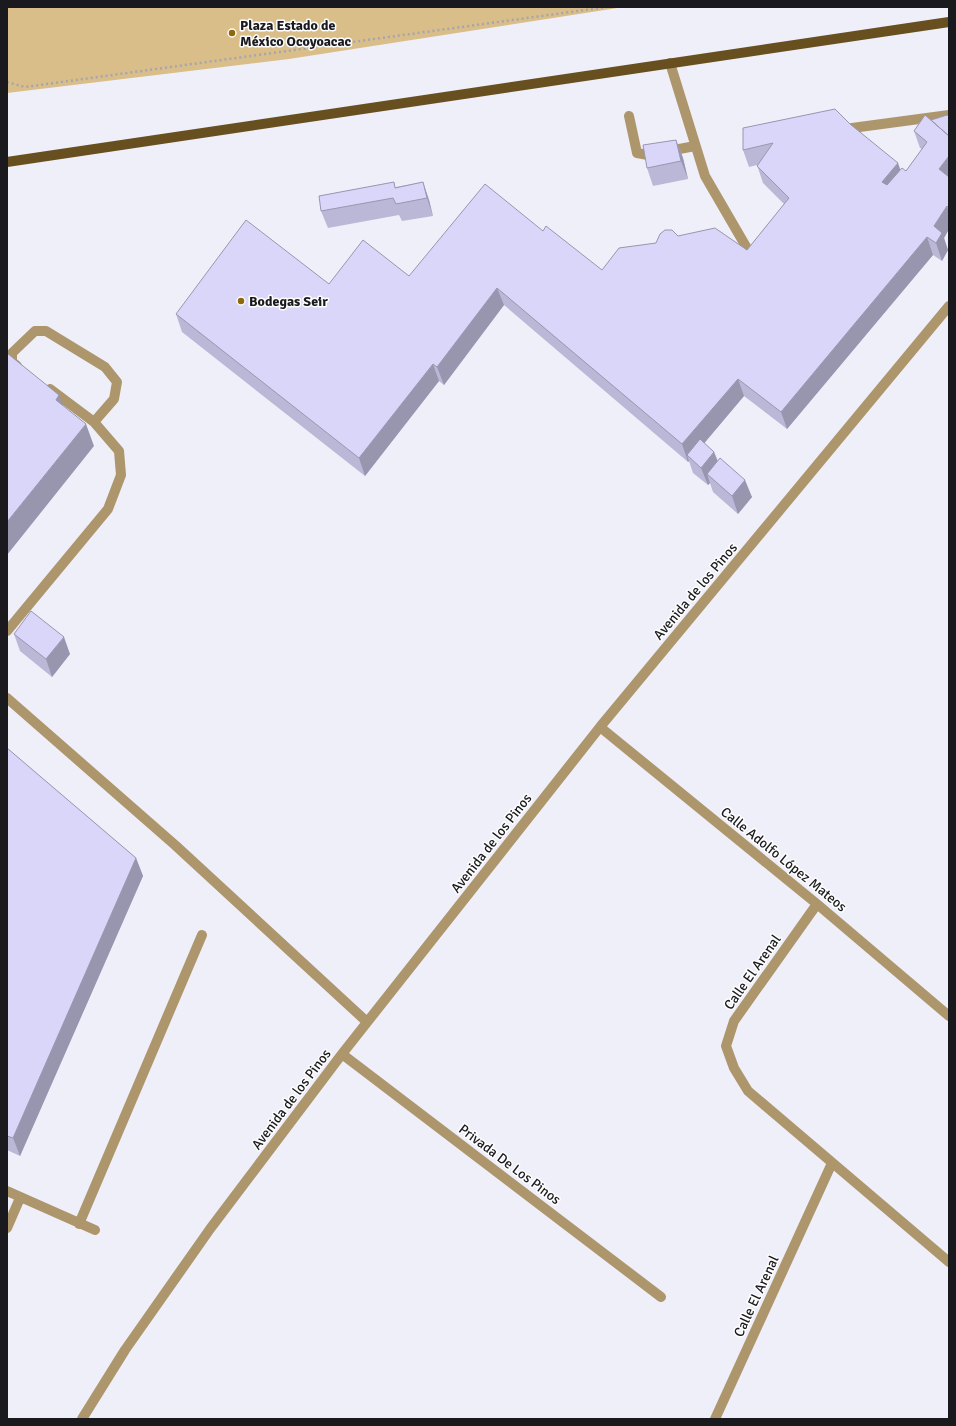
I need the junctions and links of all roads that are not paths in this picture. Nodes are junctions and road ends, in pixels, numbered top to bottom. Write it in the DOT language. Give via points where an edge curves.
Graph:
graph roads {
  1 [pos="949,22"];
  2 [pos="670,63"];
  3 [pos="949,115"];
  4 [pos="628,116"];
  5 [pos="852,128"];
  6 [pos="695,146"];
  7 [pos="7,162"];
  8 [pos="748,250"];
  9 [pos="949,306"];
  10 [pos="24,371"];
  11 [pos="43,385"];
  12 [pos="94,422"];
  13 [pos="7,631"];
  14 [pos="7,698"];
  15 [pos="600,727"];
  16 [pos="817,904"];
  17 [pos="202,935"];
  18 [pos="949,1016"];
  19 [pos="367,1022"];
  20 [pos="342,1054"];
  21 [pos="832,1163"];
  22 [pos="7,1192"];
  23 [pos="20,1198"];
  24 [pos="79,1224"];
  25 [pos="7,1228"];
  26 [pos="95,1230"];
  27 [pos="949,1262"];
  28 [pos="661,1297"];
  29 [pos="82,1419"];
  30 [pos="715,1419"];
  1 -- 2 [label="main road"];
  2 -- 6 [label="street"];
  2 -- 7 [label="main road"];
  3 -- 5 [label="street"];
  4 -- 6 [label="street" via="637,153 648,155"];
  6 -- 8 [label="street" via="705,176"];
  9 -- 15 [label="street, Avenida de los Pinos"];
  10 -- 12 [label="street" via="12,362 12,353 35,331 46,331 104,367 117,382 114,399"];
  11 -- 12 [label="street"];
  12 -- 13 [label="street" via="119,451 121,475 108,509"];
  14 -- 19 [label="street" via="175,845"];
  15 -- 16 [label="street, Calle Adolfo López Mateos"];
  15 -- 19 [label="street, Avenida de los Pinos"];
  16 -- 18 [label="street, Calle Adolfo López Mateos"];
  16 -- 21 [label="street, Calle El Arenal" via="734,1021 726,1046 734,1068 748,1091"];
  17 -- 24 [label="street"];
  19 -- 20 [label="street, Avenida de los Pinos"];
  20 -- 28 [label="street, Privada De Los Pinos"];
  20 -- 29 [label="street, Avenida de los Pinos" via="210,1229 125,1350"];
  21 -- 27 [label="street, Calle El Arenal"];
  21 -- 30 [label="street, Calle El Arenal"];
  22 -- 23 [label="street"];
  23 -- 24 [label="street"];
  23 -- 25 [label="street"];
  24 -- 26 [label="street"];
}
